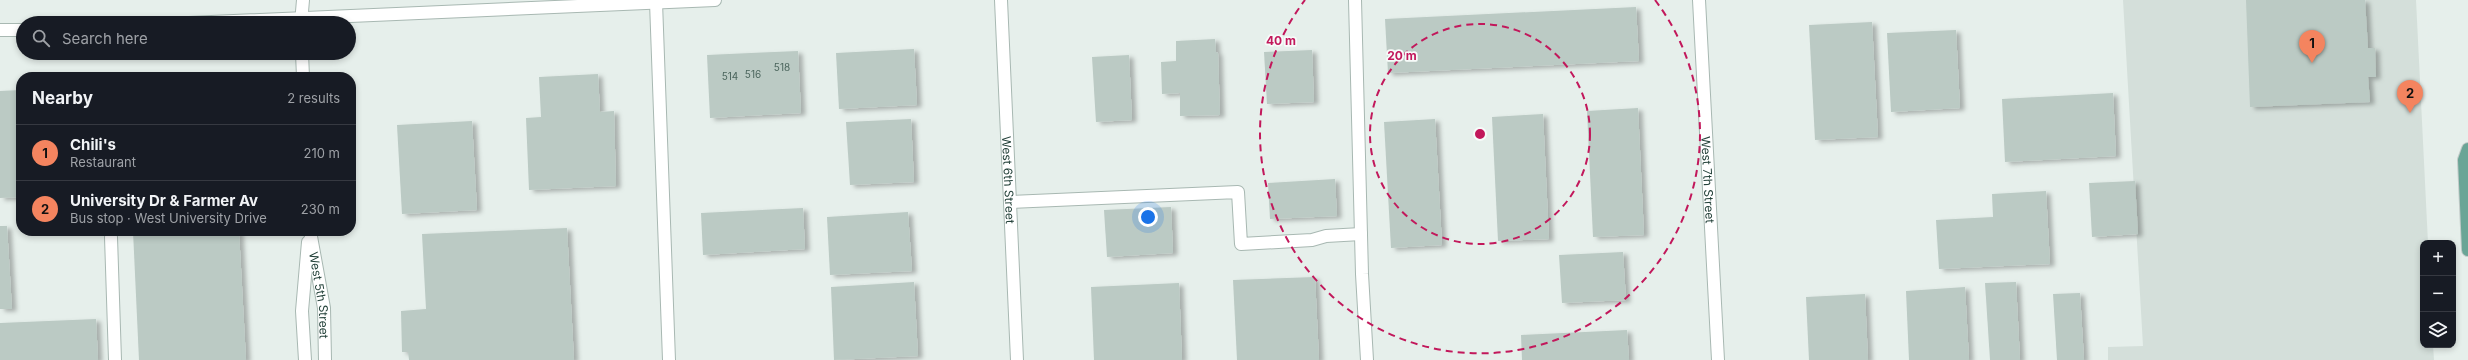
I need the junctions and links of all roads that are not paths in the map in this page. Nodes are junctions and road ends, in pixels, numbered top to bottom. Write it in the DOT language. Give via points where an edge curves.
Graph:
graph roads {
  1 [pos="293,0"];
  2 [pos="303,0"];
  3 [pos="715,0"];
  4 [pos="1001,0"];
  5 [pos="1355,0"];
  6 [pos="1699,0"];
  7 [pos="656,2"];
  8 [pos="298,16"];
  9 [pos="301,16"];
  10 [pos="356,18"];
  11 [pos="0,30"];
  12 [pos="16,30"];
  13 [pos="302,60"];
  14 [pos="303,72"];
  15 [pos="2468,149"];
  16 [pos="1010,202"];
  17 [pos="1361,234"];
  18 [pos="310,236"];
  19 [pos="311,236"];
  20 [pos="111,237"];
  21 [pos="2468,250"];
  22 [pos="116,360"];
  23 [pos="305,360"];
  24 [pos="325,360"];
  25 [pos="670,360"];
  26 [pos="1017,360"];
  27 [pos="1367,360"];
  28 [pos="1718,360"];
  1 -- 8 [label="street"];
  2 -- 9 [label="street"];
  3 -- 7 [label="street"];
  4 -- 16 [label="street, West 6th Street"];
  5 -- 17 [label="street"];
  6 -- 28 [label="street, West 7th Street"];
  7 -- 10 [label="street"];
  7 -- 25 [label="street"];
  11 -- 12 [label="street"];
  13 -- 14 [label="street"];
  15 -- 21 [label="main road" via="2464,160"];
  16 -- 17 [label="street" via="1238,192 1241,244"];
  16 -- 26 [label="street, West 6th Street"];
  17 -- 27 [label="street"];
  18 -- 23 [label="street, West 5th Street" via="302,311"];
  19 -- 24 [label="street, West 5th Street" via="324,308"];
  20 -- 22 [label="street"];
}
